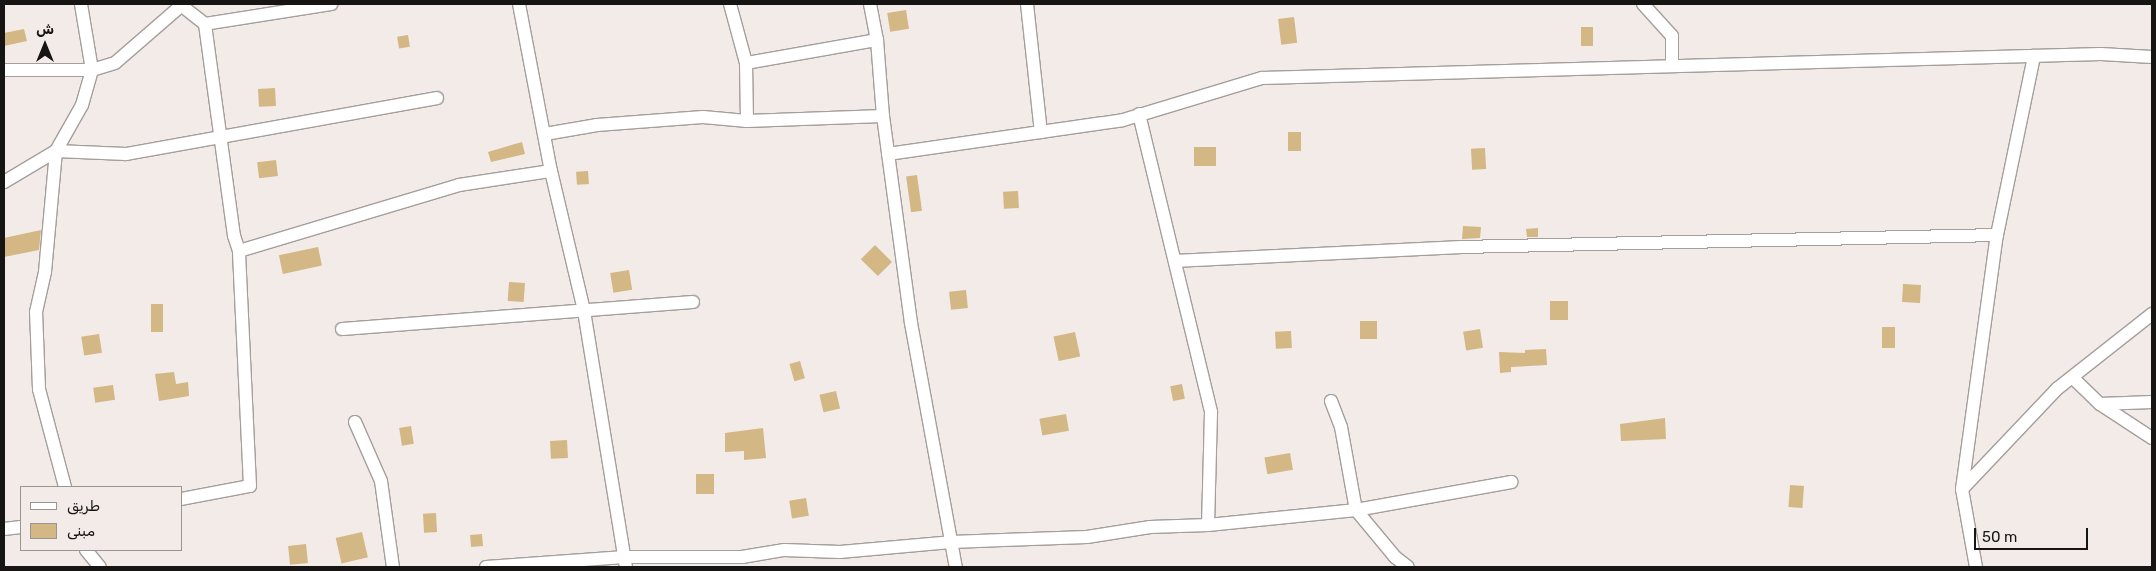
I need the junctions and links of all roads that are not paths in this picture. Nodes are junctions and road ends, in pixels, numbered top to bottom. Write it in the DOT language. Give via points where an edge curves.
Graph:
graph roads {
  1 [pos="81,4"];
  2 [pos="331,4"];
  3 [pos="519,4"];
  4 [pos="730,4"];
  5 [pos="870,4"];
  6 [pos="1027,4"];
  7 [pos="1643,4"];
  8 [pos="182,5"];
  9 [pos="205,24"];
  10 [pos="877,40"];
  11 [pos="2034,56"];
  12 [pos="2152,57"];
  13 [pos="746,63"];
  14 [pos="1672,65"];
  15 [pos="4,70"];
  16 [pos="92,70"];
  17 [pos="437,98"];
  18 [pos="1140,114"];
  19 [pos="883,116"];
  20 [pos="748,121"];
  21 [pos="1041,132"];
  22 [pos="545,134"];
  23 [pos="221,138"];
  24 [pos="56,151"];
  25 [pos="888,154"];
  26 [pos="551,171"];
  27 [pos="4,182"];
  28 [pos="1997,236"];
  29 [pos="239,251"];
  30 [pos="1175,260"];
  31 [pos="694,302"];
  32 [pos="584,311"];
  33 [pos="2152,314"];
  34 [pos="342,329"];
  35 [pos="2074,378"];
  36 [pos="1331,401"];
  37 [pos="2152,402"];
  38 [pos="2100,404"];
  39 [pos="355,422"];
  40 [pos="2152,438"];
  41 [pos="1511,482"];
  42 [pos="65,486"];
  43 [pos="1962,489"];
  44 [pos="182,499"];
  45 [pos="1356,510"];
  46 [pos="1208,526"];
  47 [pos="20,527"];
  48 [pos="4,529"];
  49 [pos="952,542"];
  50 [pos="87,551"];
  51 [pos="626,562"];
  52 [pos="743,562"];
  53 [pos="100,567"];
  54 [pos="393,567"];
  55 [pos="486,567"];
  56 [pos="956,567"];
  57 [pos="1408,567"];
  58 [pos="1976,567"];
  1 -- 16 [label="street"];
  2 -- 9 [label="street"];
  3 -- 22 [label="street"];
  4 -- 13 [label="street"];
  5 -- 10 [label="street"];
  6 -- 21 [label="street"];
  7 -- 14 [label="street" via="1672,36"];
  8 -- 9 [label="street"];
  8 -- 16 [label="street" via="115,63"];
  9 -- 23 [label="street"];
  10 -- 13 [label="street"];
  10 -- 19 [label="street"];
  11 -- 12 [label="street"];
  11 -- 14 [label="street"];
  11 -- 28 [label="street"];
  13 -- 20 [label="street"];
  14 -- 18 [label="street" via="1526,73 1262,78"];
  15 -- 16 [label="street"];
  16 -- 24 [label="street" via="82,106"];
  17 -- 23 [label="street"];
  18 -- 21 [label="street" via="1122,120"];
  18 -- 30 [label="street"];
  19 -- 20 [label="street"];
  19 -- 25 [label="street"];
  20 -- 22 [label="street" via="702,117 597,125"];
  21 -- 25 [label="street"];
  22 -- 26 [label="street"];
  23 -- 24 [label="street" via="126,154"];
  23 -- 29 [label="street" via="234,236"];
  24 -- 27 [label="street"];
  24 -- 42 [label="street" via="45,272 36,312 39,389"];
  25 -- 49 [label="street" via="911,322"];
  26 -- 29 [label="street" via="459,185"];
  26 -- 32 [label="street"];
  28 -- 30 [label="street" via="1461,247"];
  28 -- 43 [label="street"];
  29 -- 44 [label="street" via="250,486"];
  30 -- 46 [label="street" via="1211,412"];
  31 -- 32 [label="street"];
  32 -- 34 [label="street"];
  32 -- 51 [label="street"];
  33 -- 35 [label="street"];
  35 -- 38 [label="street"];
  35 -- 43 [label="street" via="2058,388"];
  36 -- 45 [label="street" via="1341,427"];
  37 -- 38 [label="street"];
  38 -- 40 [label="street"];
  39 -- 54 [label="street" via="381,481"];
  41 -- 45 [label="street"];
  43 -- 58 [label="street"];
  45 -- 46 [label="street"];
  45 -- 57 [label="street" via="1395,557"];
  46 -- 49 [label="street" via="1150,527 1087,537"];
  47 -- 48 [label="street"];
  49 -- 52 [label="street" via="840,552 784,550"];
  49 -- 56 [label="street"];
  50 -- 53 [label="street"];
  51 -- 52 [label="street"];
  51 -- 55 [label="street"];
}
